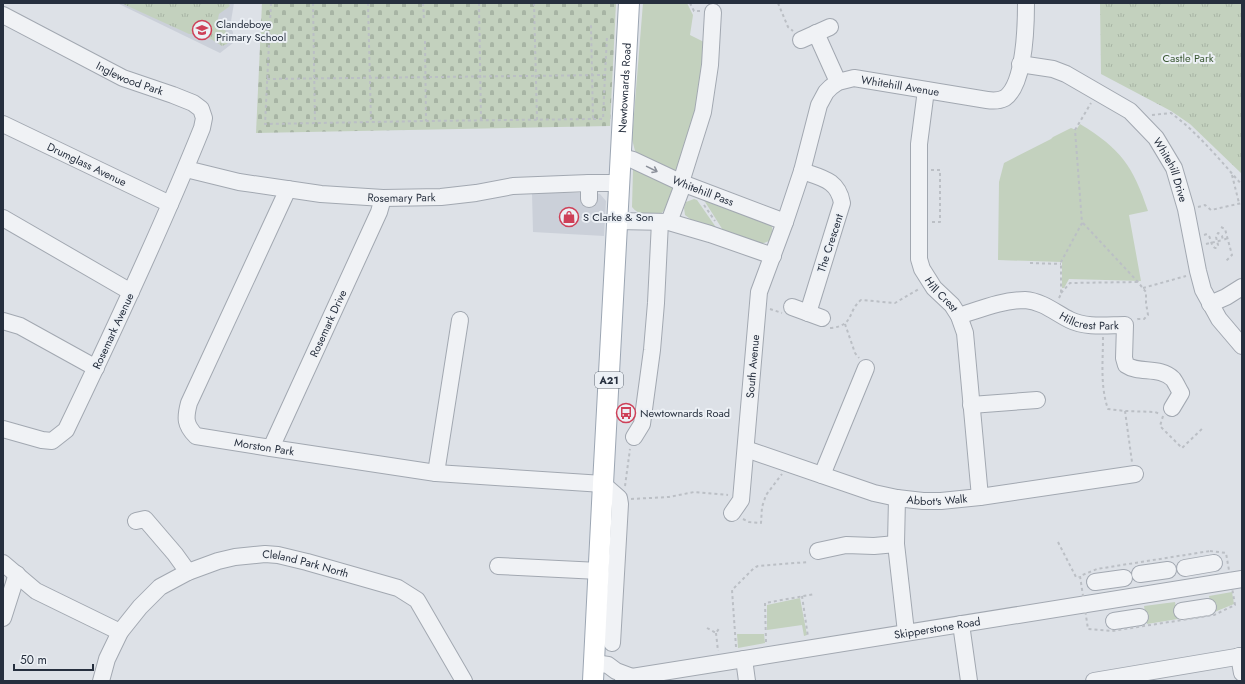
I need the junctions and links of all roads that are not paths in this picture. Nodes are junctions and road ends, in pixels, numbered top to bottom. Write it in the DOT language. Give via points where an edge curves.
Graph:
graph roads {
  1 [pos="629,3"];
  2 [pos="1026,3"];
  3 [pos="713,12"];
  4 [pos="3,15"];
  5 [pos="802,40"];
  6 [pos="1020,64"];
  7 [pos="838,82"];
  8 [pos="926,90"];
  9 [pos="3,124"];
  10 [pos="622,157"];
  11 [pos="186,169"];
  12 [pos="802,171"];
  13 [pos="620,183"];
  14 [pos="682,183"];
  15 [pos="288,189"];
  16 [pos="383,198"];
  17 [pos="170,204"];
  18 [pos="3,218"];
  19 [pos="610,218"];
  20 [pos="664,222"];
  21 [pos="785,222"];
  22 [pos="773,256"];
  23 [pos="1242,287"];
  24 [pos="131,292"];
  25 [pos="1210,304"];
  26 [pos="789,311"];
  27 [pos="959,316"];
  28 [pos="460,320"];
  29 [pos="3,321"];
  30 [pos="1242,346"];
  31 [pos="96,368"];
  32 [pos="866,368"];
  33 [pos="1037,400"];
  34 [pos="971,405"];
  35 [pos="1172,408"];
  36 [pos="3,428"];
  37 [pos="634,437"];
  38 [pos="271,448"];
  39 [pos="746,449"];
  40 [pos="436,473"];
  41 [pos="1135,474"];
  42 [pos="822,475"];
  43 [pos="603,484"];
  44 [pos="980,497"];
  45 [pos="897,498"];
  46 [pos="732,513"];
  47 [pos="136,521"];
  48 [pos="896,544"];
  49 [pos="813,557"];
  50 [pos="3,563"];
  51 [pos="1199,565"];
  52 [pos="498,566"];
  53 [pos="599,570"];
  54 [pos="188,572"];
  55 [pos="1154,572"];
  56 [pos="17,574"];
  57 [pos="1110,580"];
  58 [pos="1236,580"];
  59 [pos="1197,586"];
  60 [pos="1157,592"];
  61 [pos="1118,598"];
  62 [pos="1195,609"];
  63 [pos="3,618"];
  64 [pos="1127,619"];
  65 [pos="961,624"];
  66 [pos="120,632"];
  67 [pos="906,632"];
  68 [pos="612,643"];
  69 [pos="1240,656"];
  70 [pos="741,660"];
  71 [pos="594,672"];
  72 [pos="1242,672"];
  73 [pos="1139,677"];
  74 [pos="628,679"];
  75 [pos="101,681"];
  76 [pos="464,681"];
  77 [pos="747,681"];
  78 [pos="969,681"];
  79 [pos="1094,681"];
  1 -- 10 [label="main road, Newtownards Road / A21"];
  2 -- 6 [label="street" via="1026,28"];
  3 -- 14 [label="street" via="710,65 703,112"];
  4 -- 11 [label="street, Inglewood Park" via="123,78 193,103 201,110 204,118"];
  5 -- 7 [label="street" via="823,30"];
  6 -- 8 [label="street, Whitehill Avenue" via="1015,85 1009,94 997,101"];
  6 -- 25 [label="street, Whitehill Drive" via="1066,74 1130,111 1156,138 1174,168 1186,209 1198,273"];
  7 -- 8 [label="street, Whitehill Avenue" via="854,78"];
  7 -- 12 [label="street" via="826,92 819,105"];
  8 -- 27 [label="street, Hill Crest" via="918,144 919,259 934,288 952,305"];
  9 -- 17 [label="street, Drumglass Avenue"];
  10 -- 13 [label="main road, Newtownards Road / A21"];
  10 -- 14 [label="street, Whitehill Pass, one-way" via="634,160"];
  11 -- 15 [label="street, Rosemary Park" via="239,182"];
  11 -- 17 [label="street, Rosemark Avenue"];
  12 -- 21 [label="street"];
  12 -- 26 [label="street, The Crescent" via="835,186 842,204 818,319"];
  13 -- 16 [label="street, Rosemary Park" via="589,191 538,192 513,186 476,194"];
  13 -- 19 [label="main road, Newtownards Road / A21"];
  14 -- 20 [label="street" via="681,190"];
  14 -- 21 [label="street, Whitehill Pass"];
  15 -- 16 [label="street, Rosemary Park"];
  15 -- 38 [label="street, Morston Park" via="186,413 188,428 196,436"];
  16 -- 38 [label="street, Rosemark Drive" via="379,212"];
  17 -- 24 [label="street, Rosemark Avenue"];
  18 -- 24 [label="street"];
  19 -- 20 [label="street"];
  19 -- 43 [label="main road, Newtownards Road / A21"];
  20 -- 22 [label="street" via="710,234"];
  20 -- 37 [label="street" via="642,424"];
  21 -- 22 [label="street, South Avenue"];
  22 -- 39 [label="street, South Avenue" via="759,292"];
  23 -- 25 [label="street"];
  24 -- 31 [label="street, Rosemark Avenue"];
  25 -- 30 [label="street, Whitehill Drive" via="1218,319"];
  27 -- 34 [label="street, Hill Crest" via="965,333"];
  27 -- 35 [label="street, Hillcrest Park" via="1000,303 1026,300 1043,305 1057,317 1083,324 1125,325 1126,365 1132,369 1163,373 1172,379 1181,393"];
  28 -- 40 [label="street"];
  29 -- 31 [label="street" via="20,326"];
  31 -- 36 [label="street, Rosemark Avenue" via="66,430 52,440 42,440"];
  32 -- 42 [label="street"];
  33 -- 34 [label="street"];
  34 -- 44 [label="street, Hill Crest"];
  38 -- 40 [label="street, Morston Park"];
  39 -- 42 [label="street, Abbot's Walk"];
  39 -- 46 [label="street, South Avenue" via="741,500"];
  40 -- 43 [label="street, Morston Park"];
  41 -- 44 [label="street, Abbot's Walk"];
  42 -- 45 [label="street, Abbot's Walk"];
  43 -- 53 [label="main road, Newtownards Road / A21"];
  43 -- 68 [label="street" via="619,498 620,504"];
  44 -- 45 [label="street, Abbot's Walk" via="941,502"];
  45 -- 48 [label="street"];
  47 -- 54 [label="street" via="145,519"];
  48 -- 49 [label="street" via="846,545"];
  48 -- 67 [label="street"];
  50 -- 56 [label="street"];
  51 -- 59 [label="street"];
  52 -- 53 [label="street"];
  53 -- 71 [label="main road, Newtownards Road / A21"];
  54 -- 66 [label="street, Cleland Park North" via="160,587"];
  54 -- 76 [label="street, Cleland Park North" via="235,557 265,554 307,562 398,588 417,600"];
  55 -- 60 [label="street"];
  56 -- 63 [label="street"];
  56 -- 66 [label="street" via="36,591"];
  57 -- 61 [label="street"];
  58 -- 59 [label="street, Skipperstone Road"];
  59 -- 60 [label="street, Skipperstone Road"];
  59 -- 62 [label="street"];
  60 -- 61 [label="street, Skipperstone Road"];
  61 -- 64 [label="street"];
  61 -- 65 [label="street, Skipperstone Road"];
  65 -- 67 [label="street, Skipperstone Road"];
  65 -- 78 [label="street"];
  66 -- 75 [label="street, Cleland Park North" via="107,659"];
  67 -- 70 [label="street, Skipperstone Road"];
  69 -- 72 [label="street"];
  69 -- 73 [label="street"];
  70 -- 74 [label="street, Skipperstone Road"];
  70 -- 77 [label="street"];
  71 -- 74 [label="street, Skipperstone Road" via="608,665"];
  73 -- 79 [label="street"];
}
